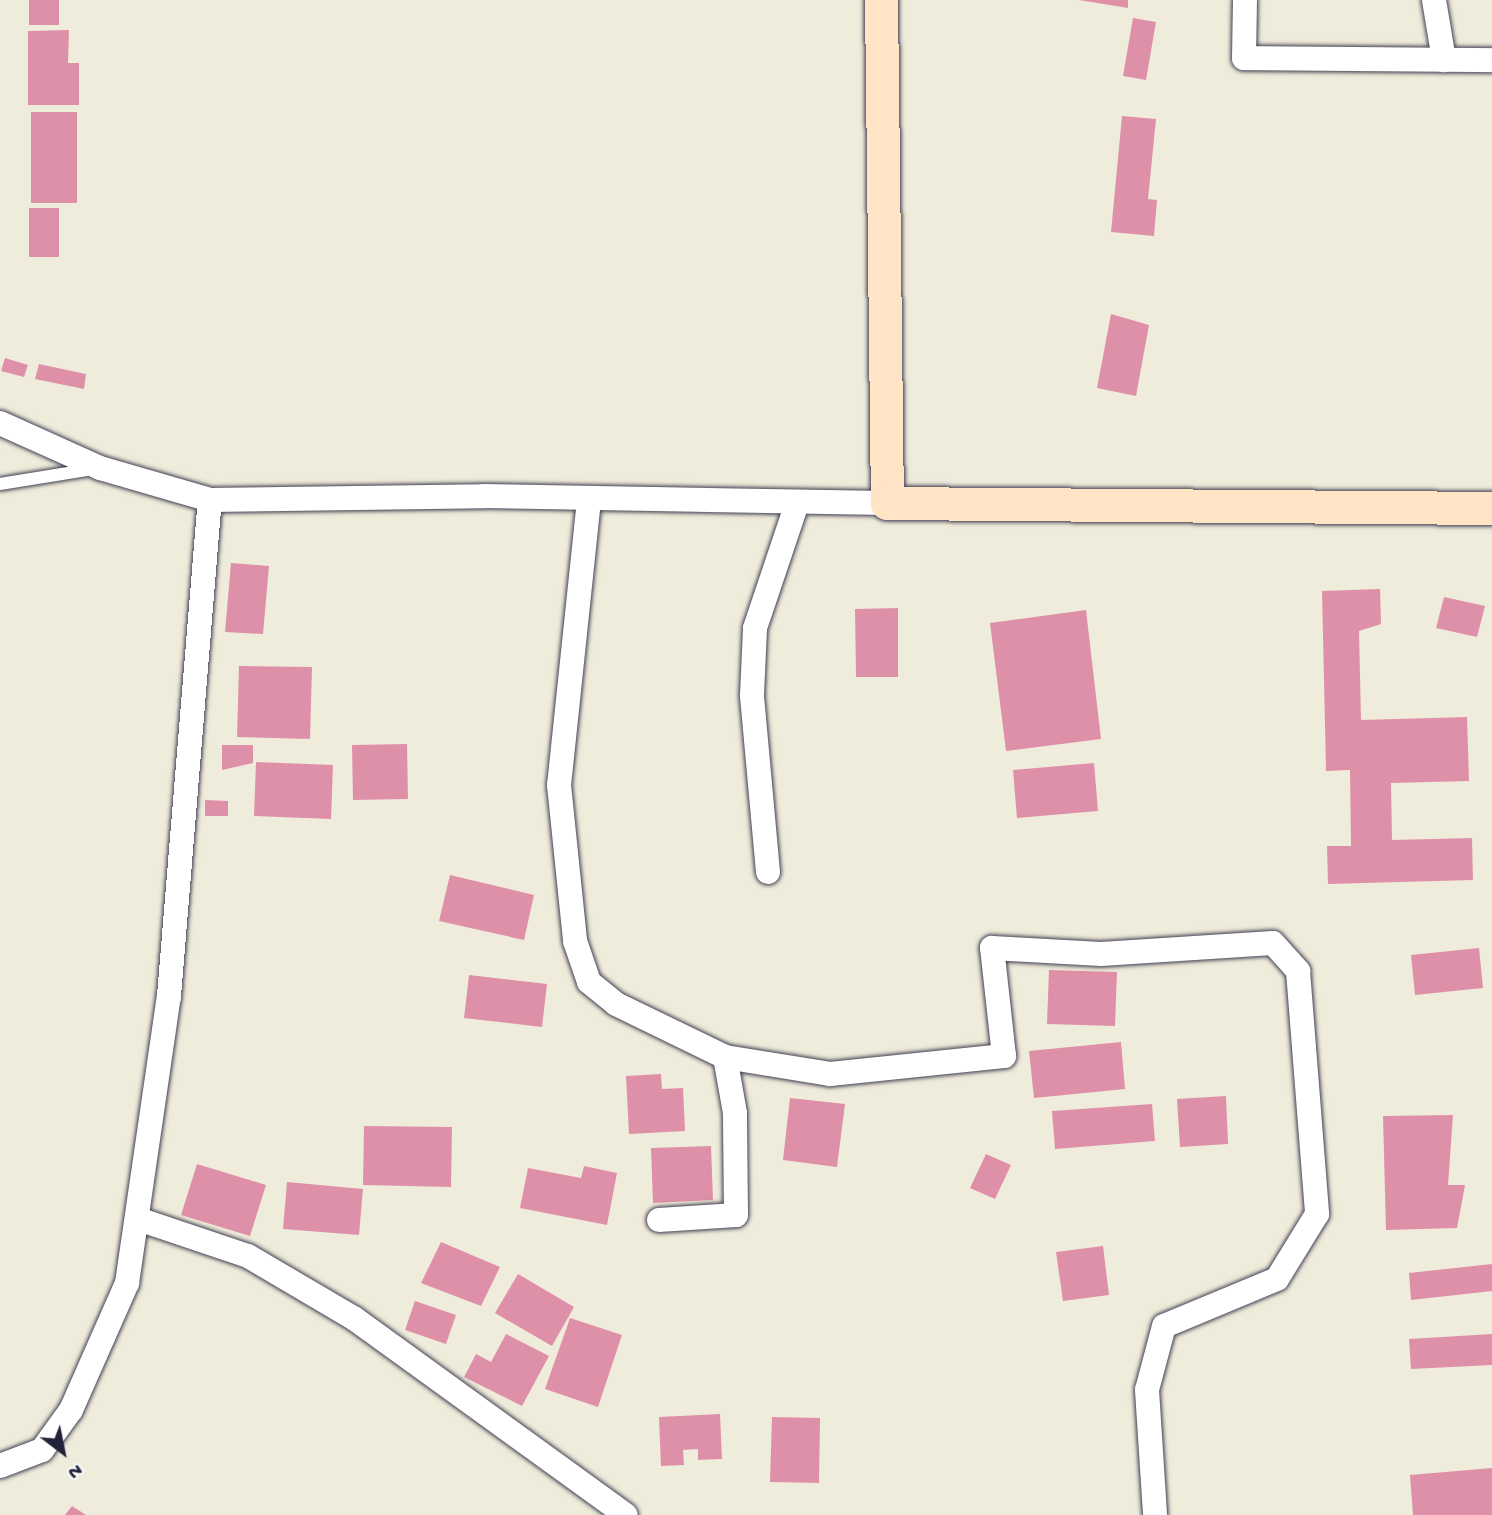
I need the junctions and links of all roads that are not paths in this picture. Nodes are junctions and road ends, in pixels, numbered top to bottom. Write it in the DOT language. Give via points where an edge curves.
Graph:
graph roads {
  1 [pos="881,0"];
  2 [pos="1245,0"];
  3 [pos="1434,0"];
  4 [pos="1444,60"];
  5 [pos="1492,60"];
  6 [pos="0,423"];
  7 [pos="100,468"];
  8 [pos="0,484"];
  9 [pos="210,500"];
  10 [pos="589,500"];
  11 [pos="797,503"];
  12 [pos="887,503"];
  13 [pos="1492,508"];
  14 [pos="768,872"];
  15 [pos="725,1057"];
  16 [pos="138,1219"];
  17 [pos="659,1220"];
  18 [pos="0,1466"];
  19 [pos="626,1515"];
  20 [pos="1155,1515"];
  1 -- 12 [label="street"];
  2 -- 4 [label="street" via="1244,58"];
  3 -- 4 [label="street"];
  4 -- 5 [label="street"];
  6 -- 7 [label="street"];
  7 -- 8 [label="lane"];
  7 -- 9 [label="street"];
  9 -- 10 [label="street"];
  9 -- 16 [label="street" via="169,996"];
  10 -- 11 [label="street"];
  10 -- 15 [label="street" via="559,785 575,941 589,982 616,1004"];
  11 -- 12 [label="street"];
  11 -- 14 [label="street" via="755,628 752,695"];
  12 -- 13 [label="street"];
  15 -- 17 [label="street" via="735,1113 736,1215"];
  15 -- 20 [label="street" via="830,1074 1004,1056 992,948 1101,954 1273,943 1298,971 1317,1214 1277,1279 1164,1326 1147,1390"];
  16 -- 18 [label="street" via="127,1283 71,1410 41,1450"];
  16 -- 19 [label="street" via="248,1256 355,1319"];
}
